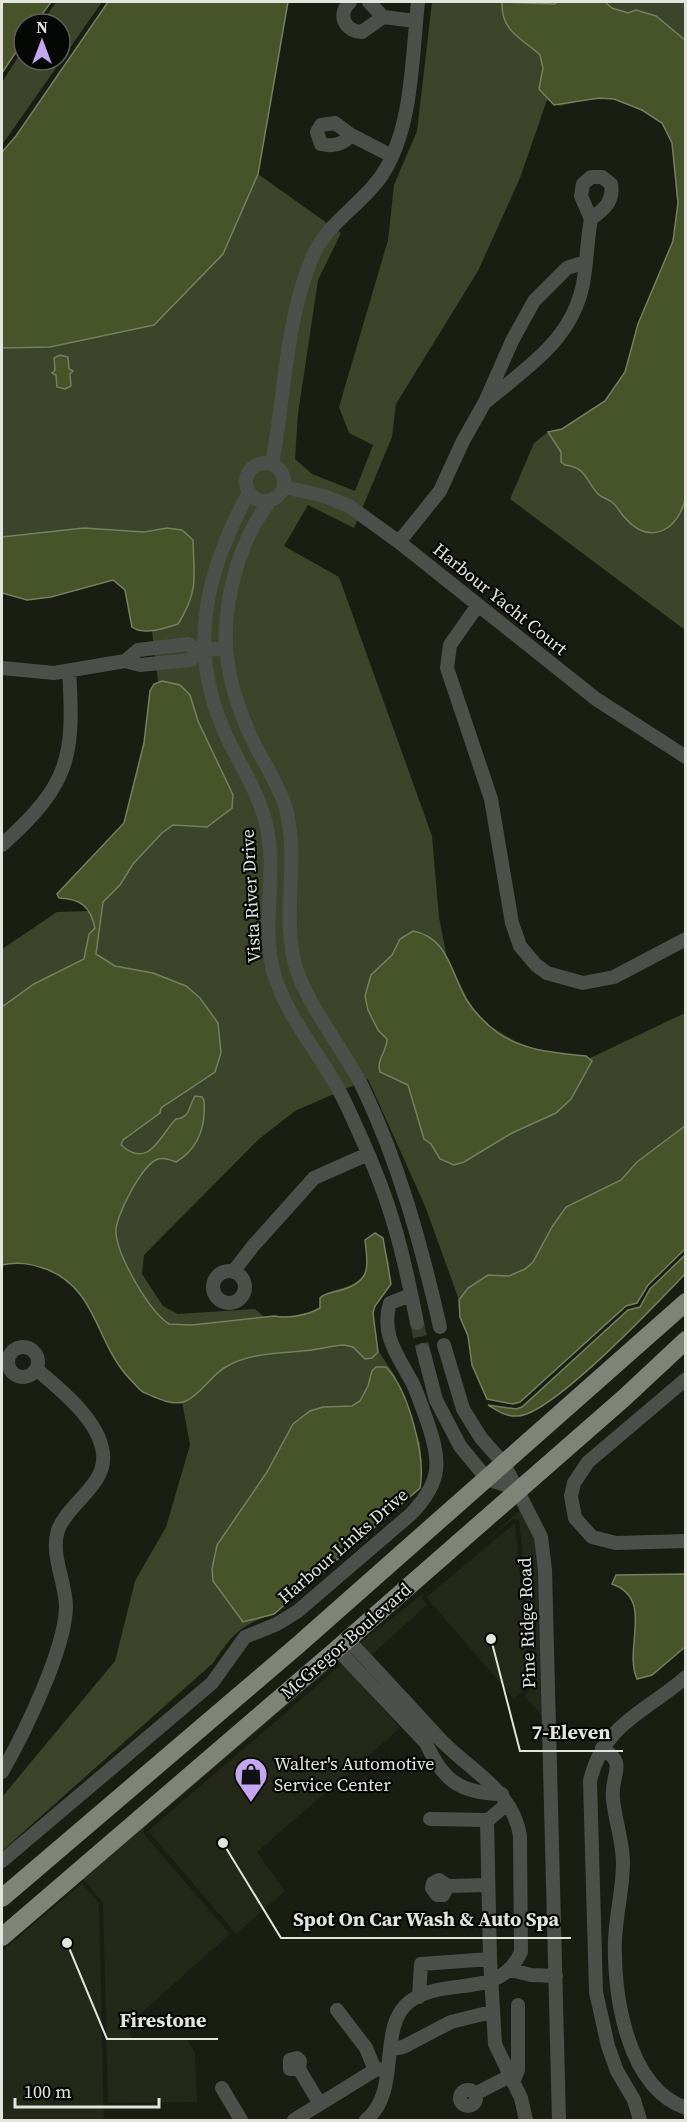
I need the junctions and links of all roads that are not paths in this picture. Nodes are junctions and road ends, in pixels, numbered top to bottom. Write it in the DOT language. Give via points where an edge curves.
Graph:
graph roads {
  1 [pos="350,2"];
  2 [pos="369,2"];
  3 [pos="418,2"];
  4 [pos="383,17"];
  5 [pos="416,21"];
  6 [pos="351,135"];
  7 [pos="392,156"];
  8 [pos="591,219"];
  9 [pos="585,262"];
  10 [pos="485,402"];
  11 [pos="272,464"];
  12 [pos="284,487"];
  13 [pos="249,492"];
  14 [pos="272,499"];
  15 [pos="399,542"];
  16 [pos="478,605"];
  17 [pos="163,647"];
  18 [pos="226,648"];
  19 [pos="201,650"];
  20 [pos="125,661"];
  21 [pos="165,663"];
  22 [pos="2,668"];
  23 [pos="69,671"];
  24 [pos="686,757"];
  25 [pos="2,845"];
  26 [pos="686,939"];
  27 [pos="368,1154"];
  28 [pos="234,1272"];
  29 [pos="411,1294"];
  30 [pos="686,1302"];
  31 [pos="417,1323"];
  32 [pos="440,1327"];
  33 [pos="686,1340"];
  34 [pos="444,1345"];
  35 [pos="423,1350"];
  36 [pos="36,1369"];
  37 [pos="686,1379"];
  38 [pos="504,1464"];
  39 [pos="487,1479"];
  40 [pos="518,1489"];
  41 [pos="686,1541"];
  42 [pos="343,1644"];
  43 [pos="686,1677"];
  44 [pos="423,1730"];
  45 [pos="602,1748"];
  46 [pos="465,1759"];
  47 [pos="2,1772"];
  48 [pos="448,1778"];
  49 [pos="505,1799"];
  50 [pos="430,1819"];
  51 [pos="488,1820"];
  52 [pos="2,1861"];
  53 [pos="488,1885"];
  54 [pos="448,1886"];
  55 [pos="2,1899"];
  56 [pos="2,1936"];
  57 [pos="490,1959"];
  58 [pos="511,1970"];
  59 [pos="556,1976"];
  60 [pos="491,1981"];
  61 [pos="419,1997"];
  62 [pos="518,2005"];
  63 [pos="338,2010"];
  64 [pos="492,2012"];
  65 [pos="392,2049"];
  66 [pos="299,2069"];
  67 [pos="382,2069"];
  68 [pos="512,2079"];
  69 [pos="222,2088"];
  70 [pos="475,2094"];
  71 [pos="320,2104"];
  72 [pos="686,2108"];
  73 [pos="242,2121"];
  74 [pos="294,2121"];
  75 [pos="366,2121"];
  76 [pos="526,2121"];
  77 [pos="559,2121"];
  78 [pos="640,2121"];
  1 -- 4 [label="street" via="343,16 351,30 367,30"];
  2 -- 4 [label="street"];
  3 -- 5 [label="street"];
  4 -- 5 [label="street"];
  5 -- 7 [label="street" via="405,113"];
  6 -- 7 [label="street"];
  7 -- 11 [label="street" via="373,187 326,233 304,276 291,327"];
  8 -- 9 [label="street"];
  9 -- 10 [label="street" via="567,268 534,301"];
  9 -- 10 [label="street" via="576,307 562,335"];
  10 -- 15 [label="street" via="440,491"];
  11 -- 12 [label="street" via="284,476"];
  11 -- 13 [label="street" via="252,468 246,480"];
  12 -- 14 [label="street"];
  12 -- 15 [label="street, Harbour Yacht Court" via="350,506"];
  13 -- 14 [label="street" via="260,500"];
  13 -- 19 [label="street, Vista River Drive" via="214,570"];
  14 -- 18 [label="street" via="255,527 237,572 228,613"];
  15 -- 16 [label="street, Harbour Yacht Court"];
  16 -- 24 [label="street, Harbour Yacht Court" via="596,699"];
  16 -- 26 [label="street" via="450,645 447,668 491,799 512,923 520,946 547,973 583,983 614,977"];
  17 -- 19 [label="street" via="188,644"];
  17 -- 20 [label="street" via="138,650"];
  17 -- 21 [label="street"];
  18 -- 19 [label="street"];
  18 -- 32 [label="street" via="237,703 278,787 288,820 292,852 291,924 297,969 385,1138 416,1226"];
  19 -- 21 [label="street" via="191,660"];
  19 -- 27 [label="street, Vista River Drive" via="221,724 266,822 269,945 274,974 287,1005 343,1099"];
  20 -- 21 [label="street" via="140,665"];
  20 -- 23 [label="street"];
  22 -- 23 [label="street" via="41,673"];
  23 -- 25 [label="street" via="72,735 61,774 41,808"];
  27 -- 28 [label="street" via="314,1178"];
  27 -- 29 [label="street, Vista River Drive" via="392,1218"];
  29 -- 31 [label="street, Vista River Drive"];
  29 -- 52 [label="street, Harbour Links Drive" via="390,1303 386,1316 394,1353 414,1385 434,1441 437,1466 427,1496 298,1611 245,1636 212,1683"];
  30 -- 38 [label="main road, McGregor Boulevard"];
  33 -- 40 [label="main road, McGregor Boulevard"];
  34 -- 38 [label="street" via="463,1409"];
  35 -- 39 [label="street" via="441,1413 460,1446"];
  36 -- 47 [label="street" via="91,1425 100,1439 103,1455 98,1477 56,1536 66,1606 62,1631 34,1708"];
  37 -- 41 [label="street" via="588,1462 574,1483 571,1496 575,1518 592,1537 616,1543"];
  38 -- 39 [label="main road, McGregor Boulevard"];
  38 -- 40 [label="street, Pine Ridge Road"];
  39 -- 40 [label="street"];
  39 -- 55 [label="main road, McGregor Boulevard"];
  40 -- 42 [label="main road, McGregor Boulevard"];
  40 -- 59 [label="street, Pine Ridge Road" via="541,1537 545,1566"];
  42 -- 44 [label="street"];
  42 -- 56 [label="main road, McGregor Boulevard"];
  43 -- 45 [label="street" via="622,1723"];
  44 -- 46 [label="street"];
  44 -- 48 [label="street"];
  45 -- 72 [label="street" via="614,1755 617,1763 612,1789 623,1855 615,1942 622,2012 646,2078 672,2103"];
  45 -- 78 [label="street" via="590,1792 596,1992 616,2072 634,2100"];
  46 -- 48 [label="street"];
  46 -- 49 [label="street"];
  48 -- 49 [label="street" via="465,1790"];
  49 -- 51 [label="street"];
  49 -- 58 [label="street" via="518,1820 521,1885 521,1952"];
  50 -- 51 [label="street"];
  51 -- 53 [label="street"];
  53 -- 54 [label="street"];
  53 -- 57 [label="street"];
  57 -- 60 [label="street"];
  57 -- 61 [label="street" via="421,1964"];
  58 -- 59 [label="street"];
  58 -- 60 [label="street"];
  59 -- 77 [label="street, Pine Ridge Road"];
  60 -- 61 [label="street"];
  60 -- 64 [label="street"];
  61 -- 65 [label="street" via="402,2010"];
  62 -- 68 [label="street" via="518,2070"];
  63 -- 67 [label="street"];
  64 -- 65 [label="street" via="451,2022"];
  64 -- 68 [label="street" via="495,2043"];
  65 -- 67 [label="street"];
  66 -- 71 [label="street"];
  67 -- 71 [label="street"];
  67 -- 75 [label="street" via="382,2099"];
  68 -- 70 [label="street"];
  68 -- 76 [label="street"];
  69 -- 73 [label="street"];
  71 -- 74 [label="street"];
}
